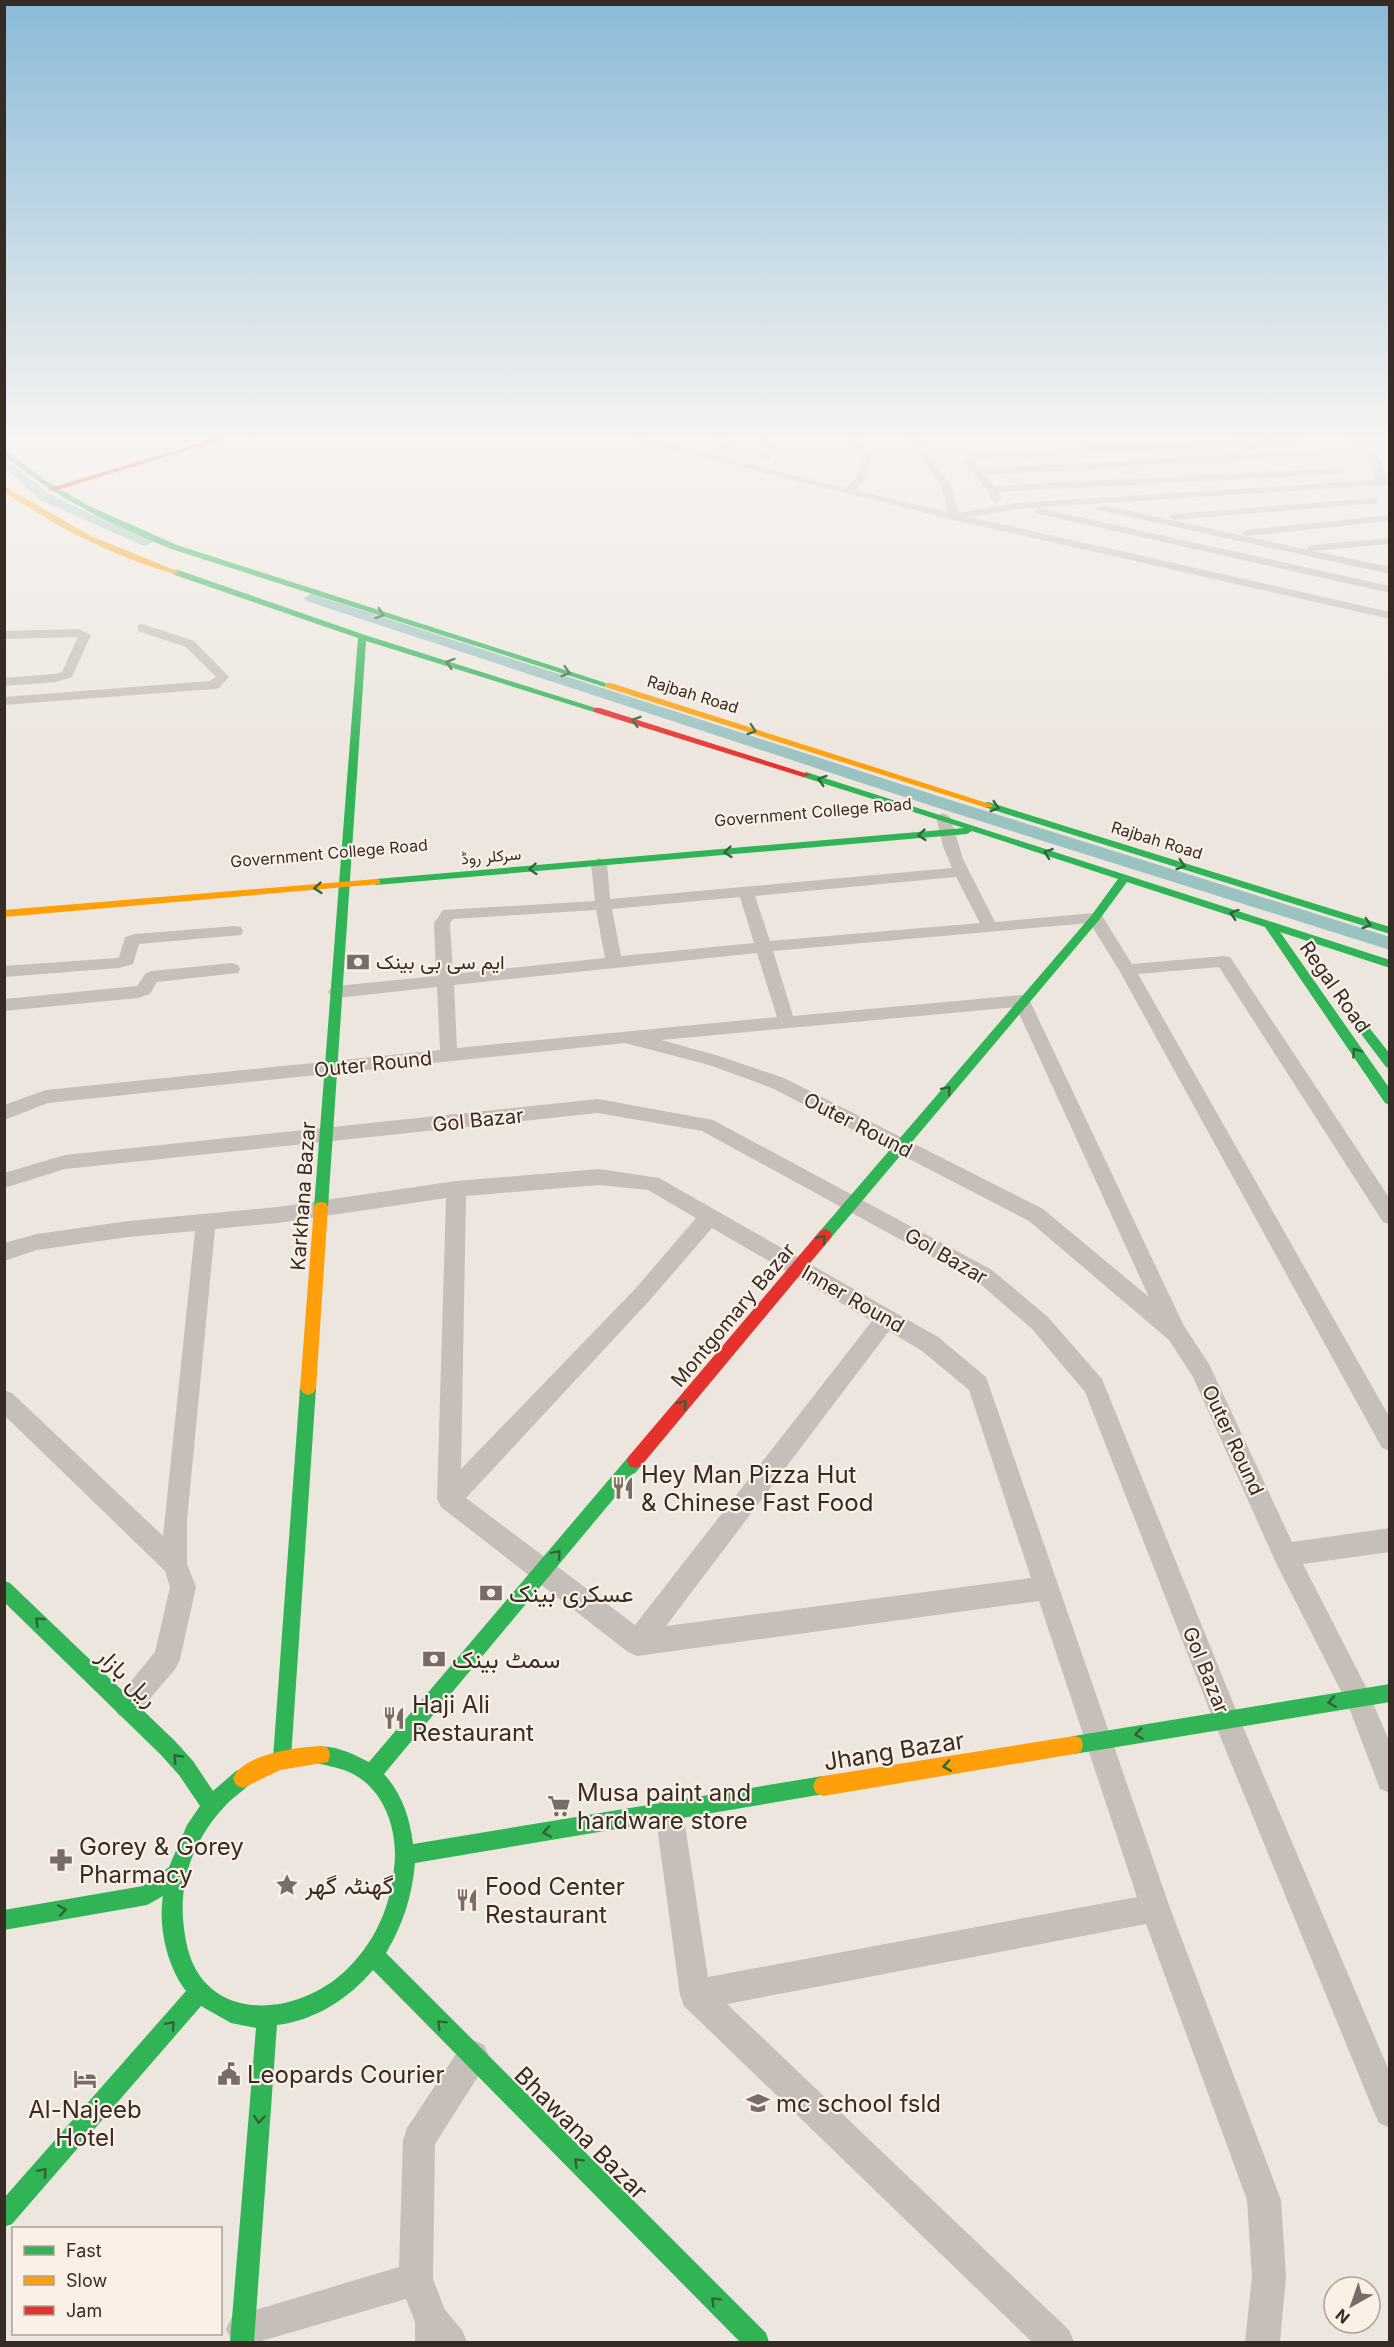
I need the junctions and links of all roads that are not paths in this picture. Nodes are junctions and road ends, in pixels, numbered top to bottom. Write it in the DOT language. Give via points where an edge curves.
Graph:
graph roads {
  1 [pos="112,549"];
  2 [pos="179,549"];
  3 [pos="1122,549"];
  4 [pos="1171,549"];
  5 [pos="1293,549"];
  6 [pos="1299,549"];
  7 [pos="1389,571"];
  8 [pos="1274,577"];
  9 [pos="1389,591"];
  10 [pos="1389,616"];
  11 [pos="142,628"];
  12 [pos="4,635"];
  13 [pos="363,637"];
  14 [pos="4,681"];
  15 [pos="4,701"];
  16 [pos="721,722"];
  17 [pos="704,739"];
  18 [pos="878,799"];
  19 [pos="874,815"];
  20 [pos="943,817"];
  21 [pos="908,820"];
  22 [pos="980,830"];
  23 [pos="946,833"];
  24 [pos="599,863"];
  25 [pos="961,872"];
  26 [pos="1124,879"];
  27 [pos="345,886"];
  28 [pos="746,892"];
  29 [pos="603,905"];
  30 [pos="4,914"];
  31 [pos="1095,918"];
  32 [pos="1269,925"];
  33 [pos="989,926"];
  34 [pos="235,931"];
  35 [pos="1389,931"];
  36 [pos="1294,932"];
  37 [pos="762,947"];
  38 [pos="1307,951"];
  39 [pos="614,963"];
  40 [pos="1389,964"];
  41 [pos="232,969"];
  42 [pos="1127,970"];
  43 [pos="4,972"];
  44 [pos="445,980"];
  45 [pos="337,992"];
  46 [pos="1022,1001"];
  47 [pos="4,1005"];
  48 [pos="1348,1008"];
  49 [pos="787,1023"];
  50 [pos="625,1037"];
  51 [pos="449,1056"];
  52 [pos="1389,1064"];
  53 [pos="330,1068"];
  54 [pos="1389,1100"];
  55 [pos="4,1113"];
  56 [pos="327,1135"];
  57 [pos="900,1147"];
  58 [pos="4,1181"];
  59 [pos="456,1190"];
  60 [pos="852,1204"];
  61 [pos="322,1209"];
  62 [pos="710,1216"];
  63 [pos="1389,1216"];
  64 [pos="206,1222"];
  65 [pos="4,1253"];
  66 [pos="798,1267"];
  67 [pos="886,1319"];
  68 [pos="1177,1333"];
  69 [pos="4,1400"];
  70 [pos="1389,1441"];
  71 [pos="449,1499"];
  72 [pos="1389,1540"];
  73 [pos="1285,1554"];
  74 [pos="175,1564"];
  75 [pos="543,1571"];
  76 [pos="4,1588"];
  77 [pos="1047,1588"];
  78 [pos="637,1643"];
  79 [pos="1389,1692"];
  80 [pos="1358,1698"];
  81 [pos="127,1706"];
  82 [pos="1226,1719"];
  83 [pos="1099,1740"];
  84 [pos="282,1758"];
  85 [pos="371,1775"];
  86 [pos="1389,1779"];
  87 [pos="212,1806"];
  88 [pos="669,1812"];
  89 [pos="406,1855"];
  90 [pos="175,1875"];
  91 [pos="1155,1908"];
  92 [pos="4,1920"];
  93 [pos="374,1956"];
  94 [pos="199,1992"];
  95 [pos="695,1995"];
  96 [pos="267,2019"];
  97 [pos="473,2056"];
  98 [pos="1389,2112"];
  99 [pos="4,2216"];
  100 [pos="416,2280"];
  101 [pos="243,2336"];
  102 [pos="438,2336"];
  103 [pos="757,2343"];
  104 [pos="1057,2343"];
  105 [pos="1263,2343"];
  1 -- 13 [label="main road"];
  2 -- 16 [label="main road, Rajbah Road, one-way"];
  3 -- 8 [label="street"];
  4 -- 8 [label="street"];
  5 -- 6 [label="street"];
  5 -- 7 [label="street"];
  5 -- 8 [label="street"];
  8 -- 9 [label="street"];
  8 -- 10 [label="street"];
  11 -- 15 [label="street" via="190,644 223,677 214,685"];
  12 -- 14 [label="street" via="85,635 67,674"];
  17 -- 13 [label="main road, one-way"];
  13 -- 27 [label="main road, Karkhana Bazar"];
  16 -- 17 [label="main road"];
  16 -- 35 [label="main road, Rajbah Road, one-way"];
  18 -- 17 [label="main road, one-way"];
  18 -- 19 [label="main road"];
  18 -- 20 [label="main road"];
  20 -- 21 [label="main road, Government College Road"];
  20 -- 22 [label="main road"];
  20 -- 23 [label="street"];
  22 -- 23 [label="main road, سرکلر روڈ"];
  26 -- 22 [label="main road, one-way"];
  23 -- 24 [label="main road, سرکلر روڈ, one-way"];
  23 -- 25 [label="street"];
  24 -- 27 [label="main road, سرکلر روڈ, one-way"];
  24 -- 29 [label="street"];
  25 -- 28 [label="street"];
  25 -- 33 [label="street"];
  26 -- 31 [label="main road, Montgomary Bazar"];
  32 -- 26 [label="main road, one-way"];
  27 -- 30 [label="main road, سرکلر روڈ, one-way"];
  27 -- 45 [label="main road, Karkhana Bazar"];
  28 -- 29 [label="street"];
  28 -- 37 [label="street"];
  29 -- 39 [label="street"];
  29 -- 44 [label="street" via="449,914 442,923"];
  31 -- 33 [label="street"];
  31 -- 42 [label="street"];
  31 -- 46 [label="main road, Montgomary Bazar"];
  32 -- 36 [label="main road"];
  54 -- 32 [label="main road, Regal Road, one-way"];
  33 -- 37 [label="street"];
  34 -- 43 [label="street" via="135,939 131,941 127,960 119,963"];
  36 -- 38 [label="main road, Regal Road"];
  36 -- 40 [label="main road"];
  37 -- 39 [label="street"];
  37 -- 49 [label="street"];
  39 -- 44 [label="street"];
  41 -- 47 [label="street" via="152,977 144,990 138,992"];
  42 -- 63 [label="street" via="1224,961"];
  42 -- 70 [label="street"];
  44 -- 45 [label="street"];
  44 -- 51 [label="street"];
  45 -- 53 [label="main road, Karkhana Bazar"];
  46 -- 49 [label="street"];
  57 -- 46 [label="main road, Montgomary Bazar, one-way"];
  46 -- 68 [label="street"];
  48 -- 52 [label="main road, Regal Road"];
  49 -- 50 [label="street"];
  50 -- 51 [label="street, Outer Round"];
  50 -- 57 [label="street, Outer Round" via="713,1060 778,1083"];
  51 -- 53 [label="street, Outer Round"];
  53 -- 55 [label="street, Outer Round" via="46,1097"];
  53 -- 56 [label="main road, Karkhana Bazar"];
  56 -- 58 [label="street, Gol Bazar" via="65,1162"];
  56 -- 60 [label="street, Gol Bazar" via="598,1106 706,1125"];
  56 -- 61 [label="main road, Karkhana Bazar"];
  57 -- 60 [label="main road, Montgomary Bazar"];
  57 -- 68 [label="street, Outer Round" via="1036,1215"];
  59 -- 61 [label="street, Inner Round"];
  59 -- 62 [label="street, Inner Round" via="599,1177 652,1183"];
  59 -- 71 [label="street"];
  66 -- 60 [label="main road, Montgomary Bazar, one-way"];
  60 -- 82 [label="street, Gol Bazar" via="985,1276 1040,1323 1094,1386"];
  61 -- 64 [label="street, Inner Round"];
  61 -- 84 [label="main road, Karkhana Bazar"];
  62 -- 66 [label="street, Inner Round"];
  62 -- 71 [label="street" via="643,1294"];
  64 -- 65 [label="street, Inner Round" via="37,1242"];
  64 -- 74 [label="street" via="175,1520"];
  66 -- 67 [label="street, Inner Round"];
  75 -- 66 [label="main road, Montgomary Bazar, one-way"];
  67 -- 77 [label="street, Inner Round" via="930,1344 978,1384"];
  67 -- 78 [label="street"];
  68 -- 73 [label="street, Outer Round" via="1201,1371"];
  69 -- 74 [label="street"];
  71 -- 75 [label="street"];
  72 -- 73 [label="street"];
  73 -- 80 [label="street, Outer Round"];
  74 -- 81 [label="street" via="183,1587 167,1659"];
  75 -- 78 [label="street"];
  75 -- 85 [label="main road, Montgomary Bazar"];
  81 -- 76 [label="main road, ریل بازار, one-way"];
  77 -- 78 [label="street"];
  77 -- 83 [label="street, Inner Round"];
  79 -- 80 [label="main road, Jhang Bazar"];
  80 -- 82 [label="main road, Jhang Bazar, one-way"];
  80 -- 86 [label="street, Outer Round"];
  87 -- 81 [label="main road, ریل بازار, one-way" via="186,1768"];
  82 -- 83 [label="main road, Jhang Bazar, one-way"];
  82 -- 98 [label="street, Gol Bazar"];
  83 -- 88 [label="main road, Jhang Bazar, one-way"];
  83 -- 91 [label="street, Inner Round"];
  84 -- 85 [label="main road" via="321,1755 348,1762"];
  84 -- 87 [label="main road" via="237,1782"];
  85 -- 89 [label="main road" via="389,1796 401,1824"];
  87 -- 90 [label="main road" via="190,1838"];
  88 -- 89 [label="main road, Jhang Bazar, one-way"];
  88 -- 95 [label="street"];
  89 -- 93 [label="main road" via="404,1889"];
  92 -- 90 [label="main road, one-way" via="147,1895"];
  90 -- 94 [label="main road" via="170,1919 178,1959"];
  91 -- 95 [label="street"];
  91 -- 105 [label="street, Inner Round" via="1264,2200 1269,2277"];
  93 -- 96 [label="main road" via="343,1988 306,2010"];
  97 -- 93 [label="main road, Bhawana Bazar, one-way"];
  94 -- 96 [label="main road" via="230,2012"];
  99 -- 94 [label="main road, one-way"];
  95 -- 104 [label="street"];
  96 -- 101 [label="main road, one-way"];
  97 -- 100 [label="street" via="419,2140"];
  103 -- 97 [label="main road, Bhawana Bazar, one-way"];
  100 -- 101 [label="street"];
  100 -- 102 [label="street"];
}
